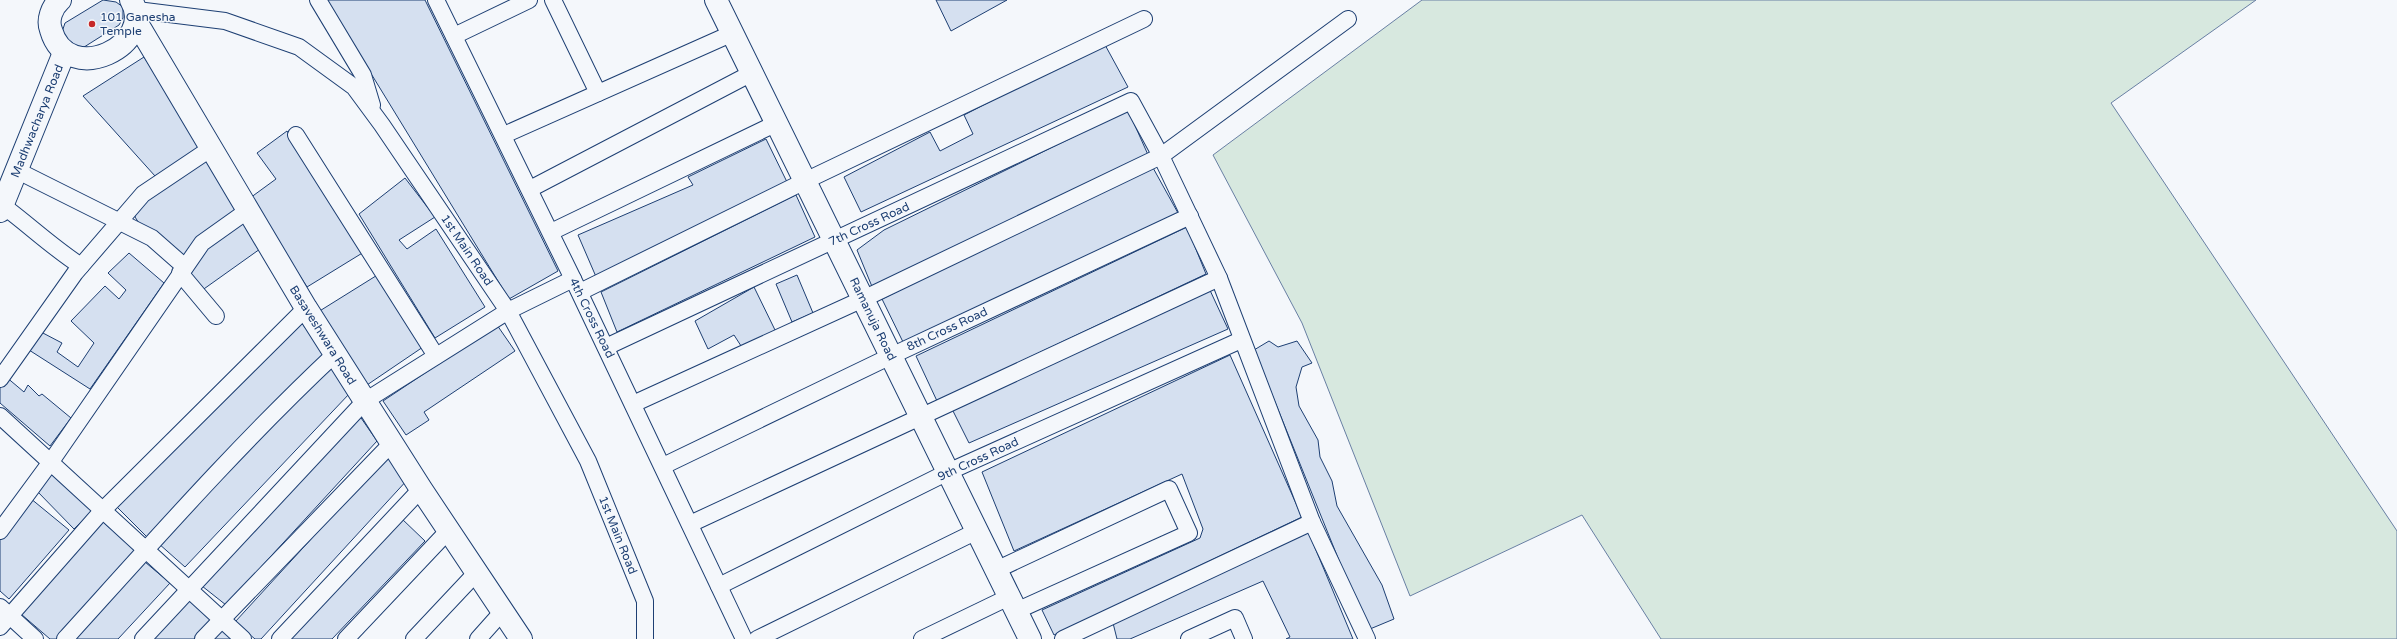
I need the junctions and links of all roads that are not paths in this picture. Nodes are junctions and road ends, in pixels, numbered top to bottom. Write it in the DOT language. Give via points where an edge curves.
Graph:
graph roads {
  1 [pos="318,0"];
  2 [pos="436,0"];
  3 [pos="529,0"];
  4 [pos="553,0"];
  5 [pos="716,0"];
  6 [pos="52,4"];
  7 [pos="135,11"];
  8 [pos="1144,19"];
  9 [pos="1348,19"];
  10 [pos="733,33"];
  11 [pos="454,36"];
  12 [pos="64,53"];
  13 [pos="752,73"];
  14 [pos="598,93"];
  15 [pos="375,115"];
  16 [pos="777,123"];
  17 [pos="296,135"];
  18 [pos="504,135"];
  19 [pos="210,149"];
  20 [pos="1162,156"];
  21 [pos="16,170"];
  22 [pos="805,180"];
  23 [pos="530,189"];
  24 [pos="3,199"];
  25 [pos="247,211"];
  26 [pos="1190,216"];
  27 [pos="121,221"];
  28 [pos="551,232"];
  29 [pos="834,240"];
  30 [pos="81,266"];
  31 [pos="182,270"];
  32 [pos="1218,278"];
  33 [pos="576,285"];
  34 [pos="863,299"];
  35 [pos="306,308"];
  36 [pos="508,311"];
  37 [pos="216,316"];
  38 [pos="1241,340"];
  39 [pos="606,347"];
  40 [pos="335,354"];
  41 [pos="436,356"];
  42 [pos="891,356"];
  43 [pos="0,379"];
  44 [pos="364,400"];
  45 [pos="633,404"];
  46 [pos="0,416"];
  47 [pos="921,416"];
  48 [pos="392,443"];
  49 [pos="50,463"];
  50 [pos="663,466"];
  51 [pos="948,472"];
  52 [pos="421,489"];
  53 [pos="102,511"];
  54 [pos="1312,522"];
  55 [pos="690,524"];
  56 [pos="449,530"];
  57 [pos="977,530"];
  58 [pos="0,531"];
  59 [pos="146,549"];
  60 [pos="996,570"];
  61 [pos="477,572"];
  62 [pos="719,586"];
  63 [pos="189,588"];
  64 [pos="1013,604"];
  65 [pos="503,611"];
  66 [pos="4,616"];
  67 [pos="221,618"];
  68 [pos="35,639"];
  69 [pos="65,639"];
  70 [pos="142,639"];
  71 [pos="203,639"];
  72 [pos="243,639"];
  73 [pos="280,639"];
  74 [pos="346,639"];
  75 [pos="414,639"];
  76 [pos="478,639"];
  77 [pos="521,639"];
  78 [pos="645,639"];
  79 [pos="744,639"];
  80 [pos="757,639"];
  81 [pos="922,639"];
  82 [pos="1030,639"];
  83 [pos="1063,639"];
  84 [pos="1189,639"];
  85 [pos="1244,639"];
  86 [pos="1367,639"];
  1 -- 15 [label="street" via="363,75"];
  2 -- 11 [label="street, 4th Cross Road"];
  3 -- 11 [label="street"];
  4 -- 14 [label="street"];
  5 -- 10 [label="street, Ramanuja Road"];
  6 -- 12 [label="street" via="49,27 54,41"];
  7 -- 12 [label="street" via="131,36 119,46 96,58 78,59"];
  7 -- 15 [label="street, 1st Main Road" via="225,21 299,47 354,87"];
  7 -- 19 [label="street, Basaveshwara Road"];
  8 -- 22 [label="street"];
  9 -- 20 [label="street"];
  10 -- 13 [label="street, Ramanuja Road"];
  10 -- 14 [label="street"];
  11 -- 18 [label="street, 4th Cross Road"];
  12 -- 21 [label="street, Madhwacharya Road"];
  13 -- 16 [label="street, Ramanuja Road"];
  13 -- 23 [label="street"];
  14 -- 18 [label="street"];
  15 -- 36 [label="street, 1st Main Road"];
  16 -- 22 [label="street, Ramanuja Road"];
  16 -- 28 [label="street"];
  17 -- 41 [label="street"];
  18 -- 23 [label="street, 4th Cross Road"];
  19 -- 25 [label="street, Basaveshwara Road"];
  19 -- 27 [label="street" via="143,194"];
  20 -- 26 [label="street"];
  20 -- 29 [label="street, 7th Cross Road" via="1131,101"];
  20 -- 34 [label="street"];
  21 -- 24 [label="street, Madhwacharya Road"];
  21 -- 27 [label="street"];
  22 -- 29 [label="street, Ramanuja Road"];
  22 -- 33 [label="street"];
  23 -- 28 [label="street, 4th Cross Road"];
  24 -- 30 [label="street" via="56,249"];
  25 -- 31 [label="street" via="202,243"];
  25 -- 35 [label="street, Basaveshwara Road"];
  26 -- 32 [label="street"];
  26 -- 42 [label="street, 8th Cross Road"];
  27 -- 30 [label="street"];
  27 -- 31 [label="street" via="152,238"];
  28 -- 33 [label="street, 4th Cross Road"];
  29 -- 34 [label="street, Ramanuja Road"];
  29 -- 39 [label="street, 7th Cross Road"];
  30 -- 43 [label="street"];
  31 -- 37 [label="street"];
  31 -- 49 [label="street"];
  32 -- 38 [label="street"];
  32 -- 47 [label="street"];
  33 -- 36 [label="street"];
  33 -- 39 [label="street, 4th Cross Road"];
  34 -- 42 [label="street, Ramanuja Road"];
  34 -- 45 [label="street"];
  35 -- 40 [label="street, Basaveshwara Road"];
  35 -- 53 [label="street"];
  36 -- 41 [label="street"];
  36 -- 78 [label="street, 1st Main Road" via="588,461 645,601"];
  38 -- 51 [label="street, 9th Cross Road"];
  38 -- 54 [label="street"];
  39 -- 45 [label="street, 4th Cross Road"];
  40 -- 44 [label="street, Basaveshwara Road"];
  40 -- 59 [label="street" via="296,391"];
  41 -- 44 [label="street"];
  42 -- 47 [label="street, Ramanuja Road"];
  42 -- 50 [label="street, 8th Cross Road"];
  44 -- 48 [label="street, Basaveshwara Road"];
  44 -- 63 [label="street"];
  45 -- 50 [label="street, 4th Cross Road"];
  46 -- 49 [label="street"];
  47 -- 51 [label="street, Ramanuja Road"];
  47 -- 55 [label="street"];
  48 -- 52 [label="street, Basaveshwara Road"];
  48 -- 67 [label="street"];
  49 -- 53 [label="street"];
  49 -- 58 [label="street"];
  50 -- 55 [label="street, 4th Cross Road"];
  51 -- 57 [label="street, Ramanuja Road"];
  51 -- 62 [label="street, 9th Cross Road"];
  52 -- 56 [label="street, Basaveshwara Road"];
  52 -- 73 [label="street"];
  53 -- 59 [label="street"];
  53 -- 66 [label="street"];
  54 -- 83 [label="street"];
  54 -- 86 [label="street"];
  55 -- 62 [label="street, 4th Cross Road"];
  56 -- 61 [label="street, Basaveshwara Road"];
  56 -- 74 [label="street"];
  57 -- 60 [label="street, Ramanuja Road"];
  57 -- 80 [label="street"];
  59 -- 63 [label="street"];
  59 -- 69 [label="street"];
  60 -- 64 [label="street, Ramanuja Road"];
  60 -- 64 [label="street" via="1169,489 1189,533"];
  61 -- 65 [label="street, Basaveshwara Road"];
  61 -- 75 [label="street"];
  62 -- 79 [label="street, 4th Cross Road"];
  63 -- 67 [label="street"];
  63 -- 70 [label="street"];
  64 -- 81 [label="street"];
  64 -- 82 [label="street, Ramanuja Road"];
  65 -- 76 [label="street"];
  65 -- 77 [label="street, Basaveshwara Road"];
  66 -- 68 [label="street"];
  67 -- 71 [label="street"];
  67 -- 72 [label="street"];
  84 -- 85 [label="street" via="1235,618"];
}
